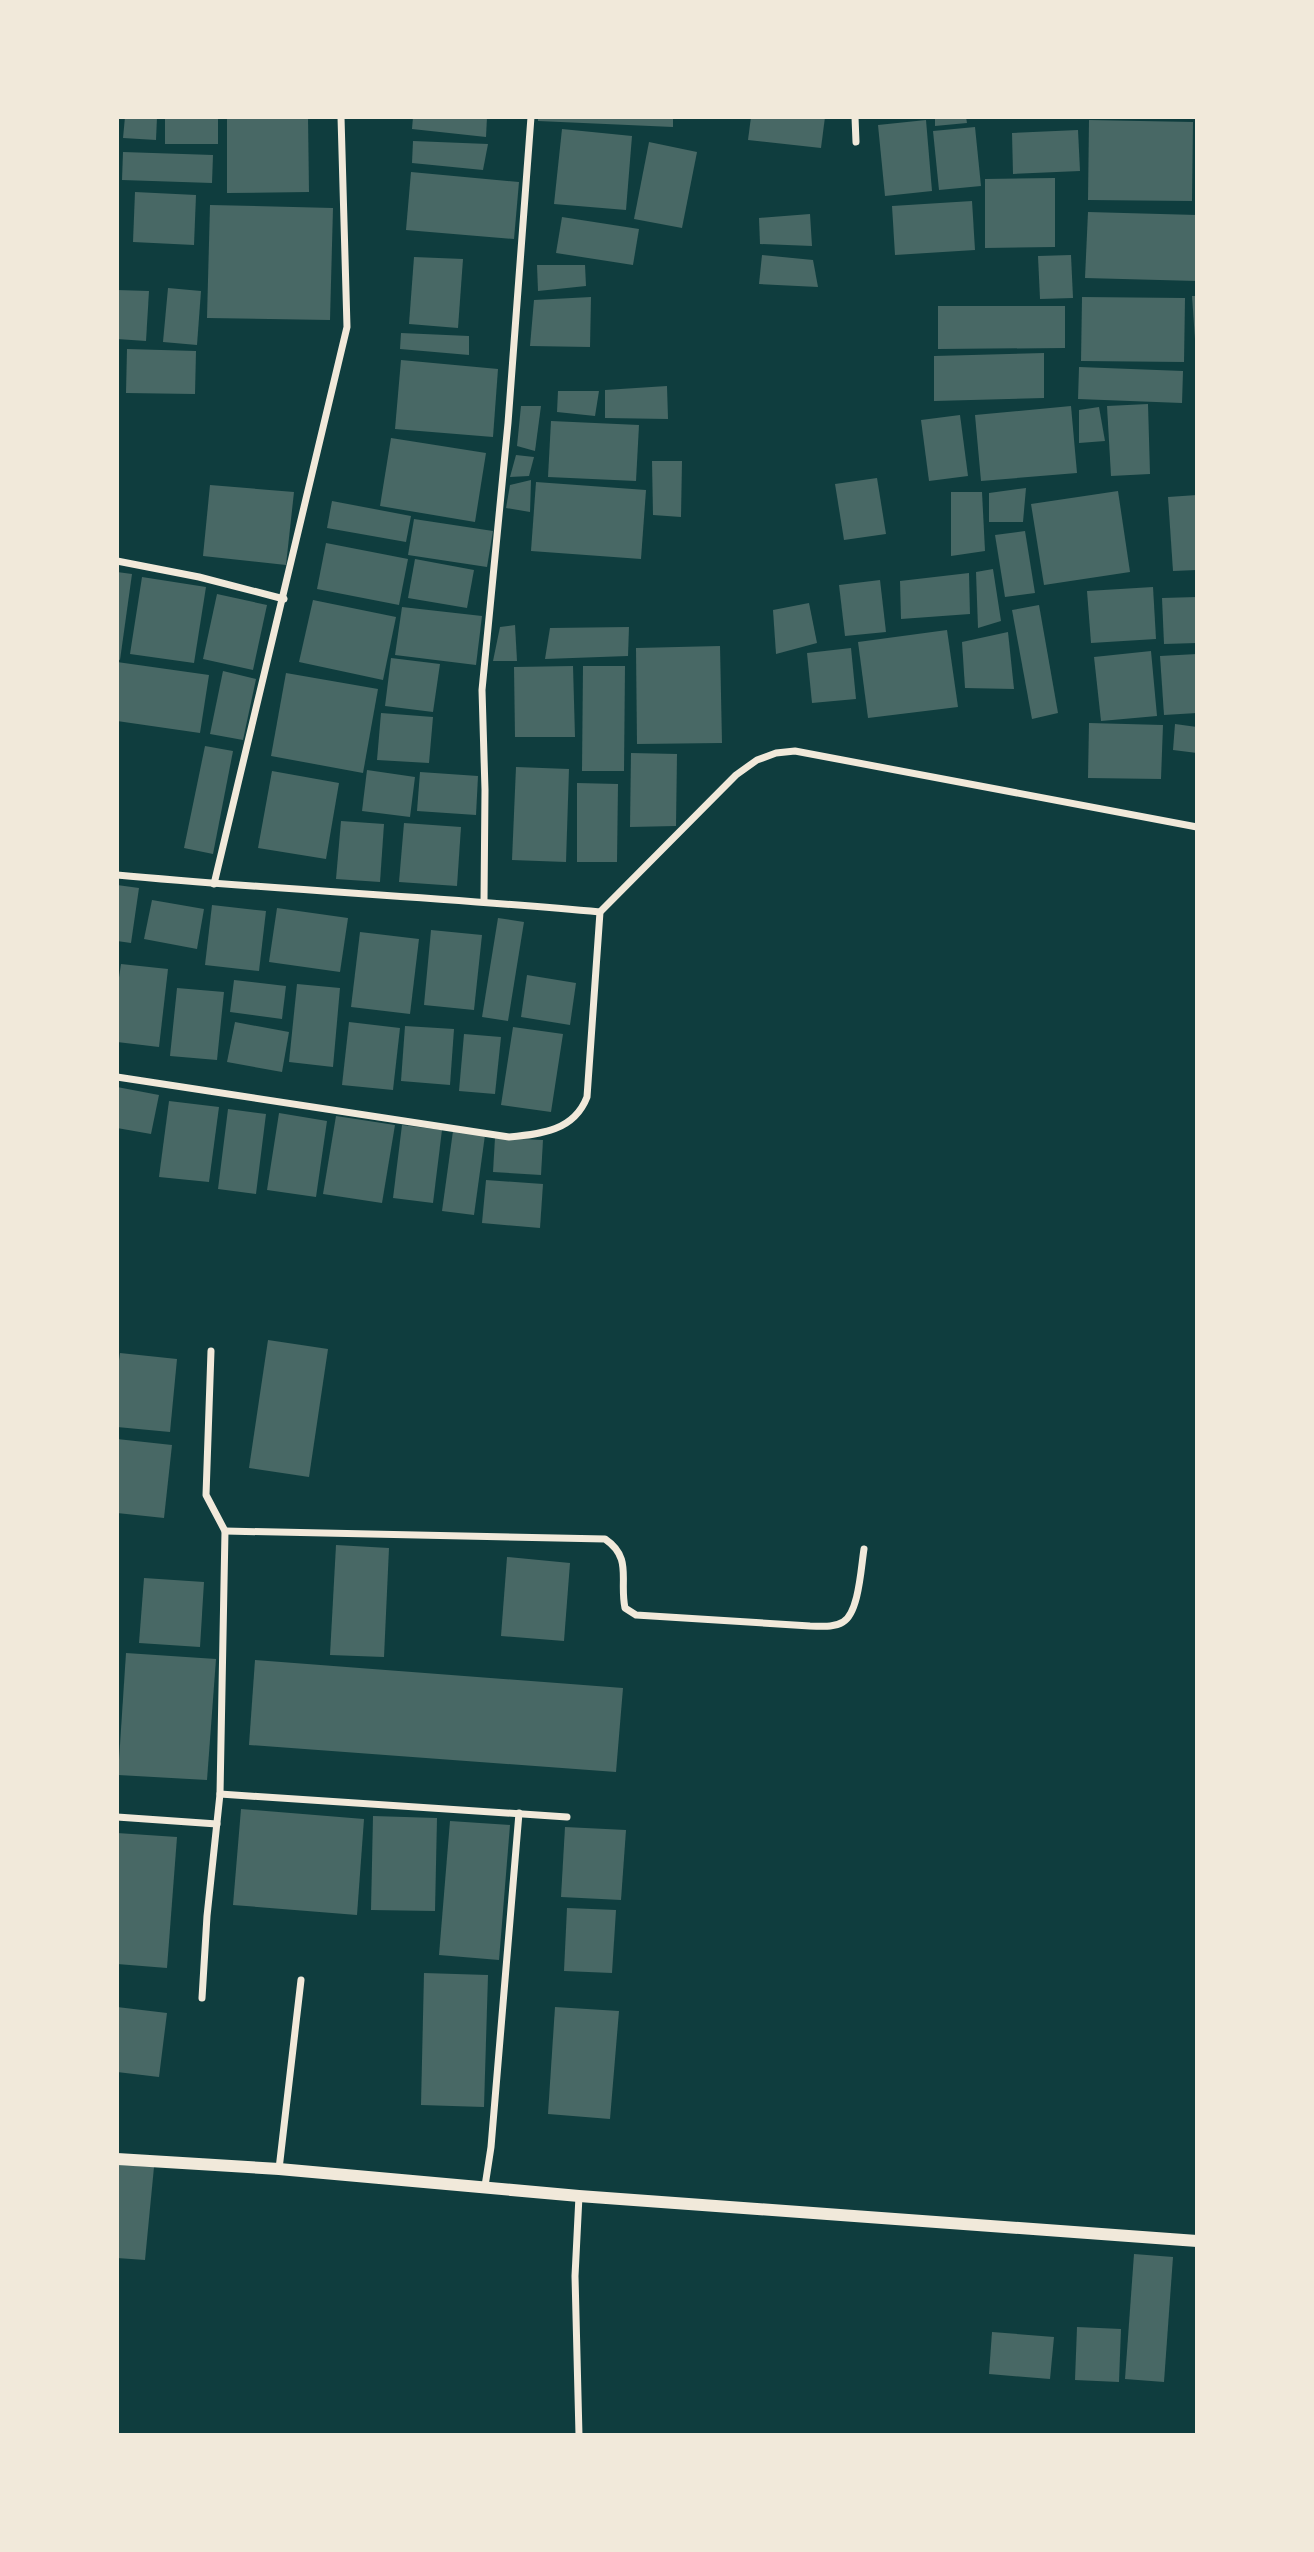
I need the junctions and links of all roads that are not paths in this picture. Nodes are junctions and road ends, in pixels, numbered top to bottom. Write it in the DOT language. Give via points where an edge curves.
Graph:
graph roads {
  1 [pos="341,117"];
  2 [pos="531,117"];
  3 [pos="855,117"];
  4 [pos="856,142"];
  5 [pos="117,561"];
  6 [pos="284,599"];
  7 [pos="1197,827"];
  8 [pos="117,874"];
  9 [pos="215,884"];
  10 [pos="484,901"];
  11 [pos="600,912"];
  12 [pos="117,1077"];
  13 [pos="211,1351"];
  14 [pos="225,1531"];
  15 [pos="864,1549"];
  16 [pos="220,1794"];
  17 [pos="519,1813"];
  18 [pos="117,1817"];
  19 [pos="567,1818"];
  20 [pos="217,1824"];
  21 [pos="301,1980"];
  22 [pos="202,1998"];
  23 [pos="117,2159"];
  24 [pos="279,2169"];
  25 [pos="485,2186"];
  26 [pos="579,2196"];
  27 [pos="1197,2241"];
  28 [pos="579,2435"];
  1 -- 6 [label="street" via="346,327"];
  2 -- 10 [label="street" via="482,690"];
  3 -- 4 [label="street"];
  5 -- 6 [label="street"];
  6 -- 9 [label="street"];
  7 -- 11 [label="street" via="795,751 776,753 757,760 716,792"];
  8 -- 9 [label="street"];
  9 -- 10 [label="street"];
  10 -- 11 [label="street"];
  11 -- 12 [label="street" via="587,1097 570,1122 538,1134 509,1137"];
  13 -- 14 [label="street" via="206,1496"];
  14 -- 15 [label="street" via="605,1539 620,1551 625,1608 636,1615 810,1626 846,1621 853,1611"];
  14 -- 16 [label="street"];
  16 -- 17 [label="street"];
  16 -- 20 [label="street"];
  17 -- 19 [label="street"];
  17 -- 25 [label="street"];
  18 -- 20 [label="street"];
  20 -- 22 [label="street"];
  21 -- 24 [label="street"];
  23 -- 24 [label="street"];
  24 -- 25 [label="street"];
  25 -- 26 [label="street"];
  26 -- 27 [label="street"];
  26 -- 28 [label="street" via="575,2276"];
}
